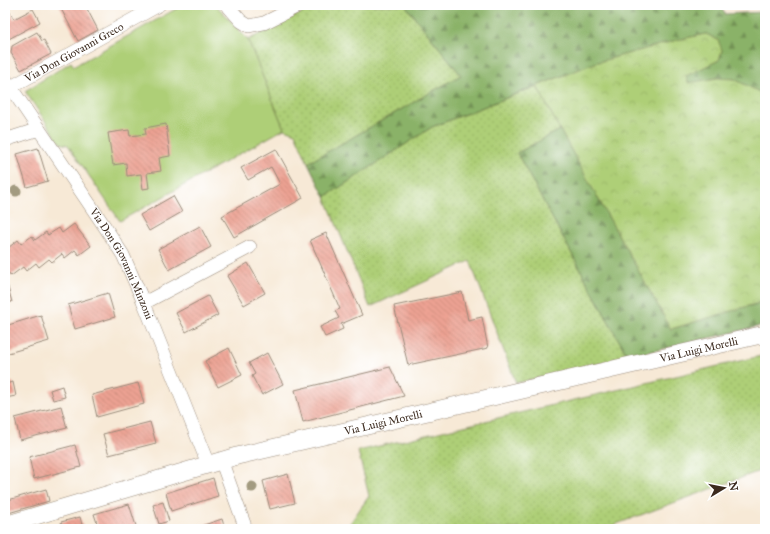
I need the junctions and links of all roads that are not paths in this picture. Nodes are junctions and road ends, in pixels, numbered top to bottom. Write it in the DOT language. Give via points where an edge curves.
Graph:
graph roads {
  1 [pos="159,5"];
  2 [pos="227,5"];
  3 [pos="300,5"];
  4 [pos="8,83"];
  5 [pos="39,129"];
  6 [pos="5,140"];
  7 [pos="250,247"];
  8 [pos="144,303"];
  9 [pos="765,334"];
  10 [pos="222,460"];
  11 [pos="5,525"];
  12 [pos="246,529"];
  1 -- 4 [label="street, Via Don Giovanni Greco"];
  2 -- 3 [label="street" via="249,26 264,23"];
  4 -- 5 [label="street, Via Don Giovanni Minzoni"];
  5 -- 6 [label="street"];
  5 -- 8 [label="street, Via Don Giovanni Minzoni" via="120,250"];
  7 -- 8 [label="street"];
  8 -- 10 [label="street, Via Don Giovanni Minzoni"];
  9 -- 10 [label="street, Via Luigi Morelli"];
  10 -- 11 [label="street, Via Luigi Morelli"];
  10 -- 12 [label="street, Via Don Giovanni Minzoni"];
}
